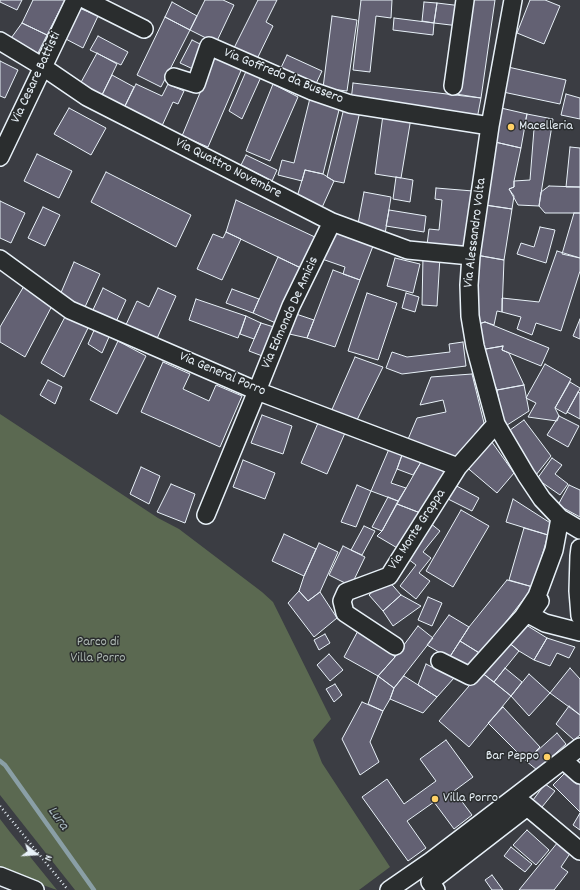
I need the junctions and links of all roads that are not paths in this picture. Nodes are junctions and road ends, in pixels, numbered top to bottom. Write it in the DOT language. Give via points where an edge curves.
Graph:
graph roads {
  1 [pos="75,0"];
  2 [pos="86,0"];
  3 [pos="465,0"];
  4 [pos="513,0"];
  5 [pos="144,29"];
  6 [pos="0,41"];
  7 [pos="43,67"];
  8 [pos="174,77"];
  9 [pos="453,86"];
  10 [pos="490,126"];
  11 [pos="0,157"];
  12 [pos="332,222"];
  13 [pos="471,256"];
  14 [pos="0,259"];
  15 [pos="258,391"];
  16 [pos="496,424"];
  17 [pos="458,467"];
  18 [pos="206,515"];
  19 [pos="560,518"];
  20 [pos="580,530"];
  21 [pos="580,540"];
  22 [pos="580,548"];
  23 [pos="580,616"];
  24 [pos="522,617"];
  25 [pos="580,632"];
  26 [pos="580,637"];
  27 [pos="395,646"];
  28 [pos="440,661"];
  29 [pos="580,746"];
  30 [pos="563,760"];
  31 [pos="580,775"];
  32 [pos="521,802"];
  33 [pos="580,851"];
  34 [pos="0,876"];
  35 [pos="35,890"];
  36 [pos="389,890"];
  37 [pos="436,890"];
  1 -- 7 [label="street, Via Cesare Battisti"];
  2 -- 5 [label="street"];
  3 -- 9 [label="street"];
  4 -- 10 [label="street, Via Alessandro Volta"];
  6 -- 7 [label="street, Via Quattro Novembre"];
  7 -- 11 [label="street, Via Cesare Battisti"];
  7 -- 12 [label="street, Via Quattro Novembre" via="87,97"];
  8 -- 10 [label="street, Via Goffredo da Bussero" via="196,84 209,46 312,91 350,104"];
  10 -- 13 [label="street, Via Alessandro Volta"];
  12 -- 13 [label="street, Via Quattro Novembre" via="408,250"];
  12 -- 15 [label="street, Via Edmondo De Amicis" via="291,306"];
  13 -- 16 [label="street, Via Alessandro Volta" via="470,316 475,346"];
  14 -- 15 [label="street, Via General Porro" via="70,310"];
  15 -- 17 [label="street, Via General Porro"];
  15 -- 18 [label="street, Via Edmondo De Amicis"];
  16 -- 17 [label="street, Via Monte Grappa"];
  16 -- 19 [label="street, Via Alessandro Volta" via="526,476 542,499"];
  17 -- 27 [label="street, Via Monte Grappa" via="389,576 346,592 342,601 345,613"];
  19 -- 20 [label="street, Via Alessandro Volta"];
  19 -- 24 [label="street" via="554,550 537,596"];
  21 -- 25 [label="street" via="564,535 542,599 530,615 545,623"];
  22 -- 23 [label="street"];
  24 -- 26 [label="street" via="543,628"];
  24 -- 28 [label="street" via="470,676"];
  29 -- 30 [label="street"];
  30 -- 31 [label="street"];
  30 -- 32 [label="street"];
  32 -- 33 [label="street"];
  32 -- 36 [label="street"];
  32 -- 37 [label="street" via="430,882"];
  34 -- 35 [label="street"];
}
